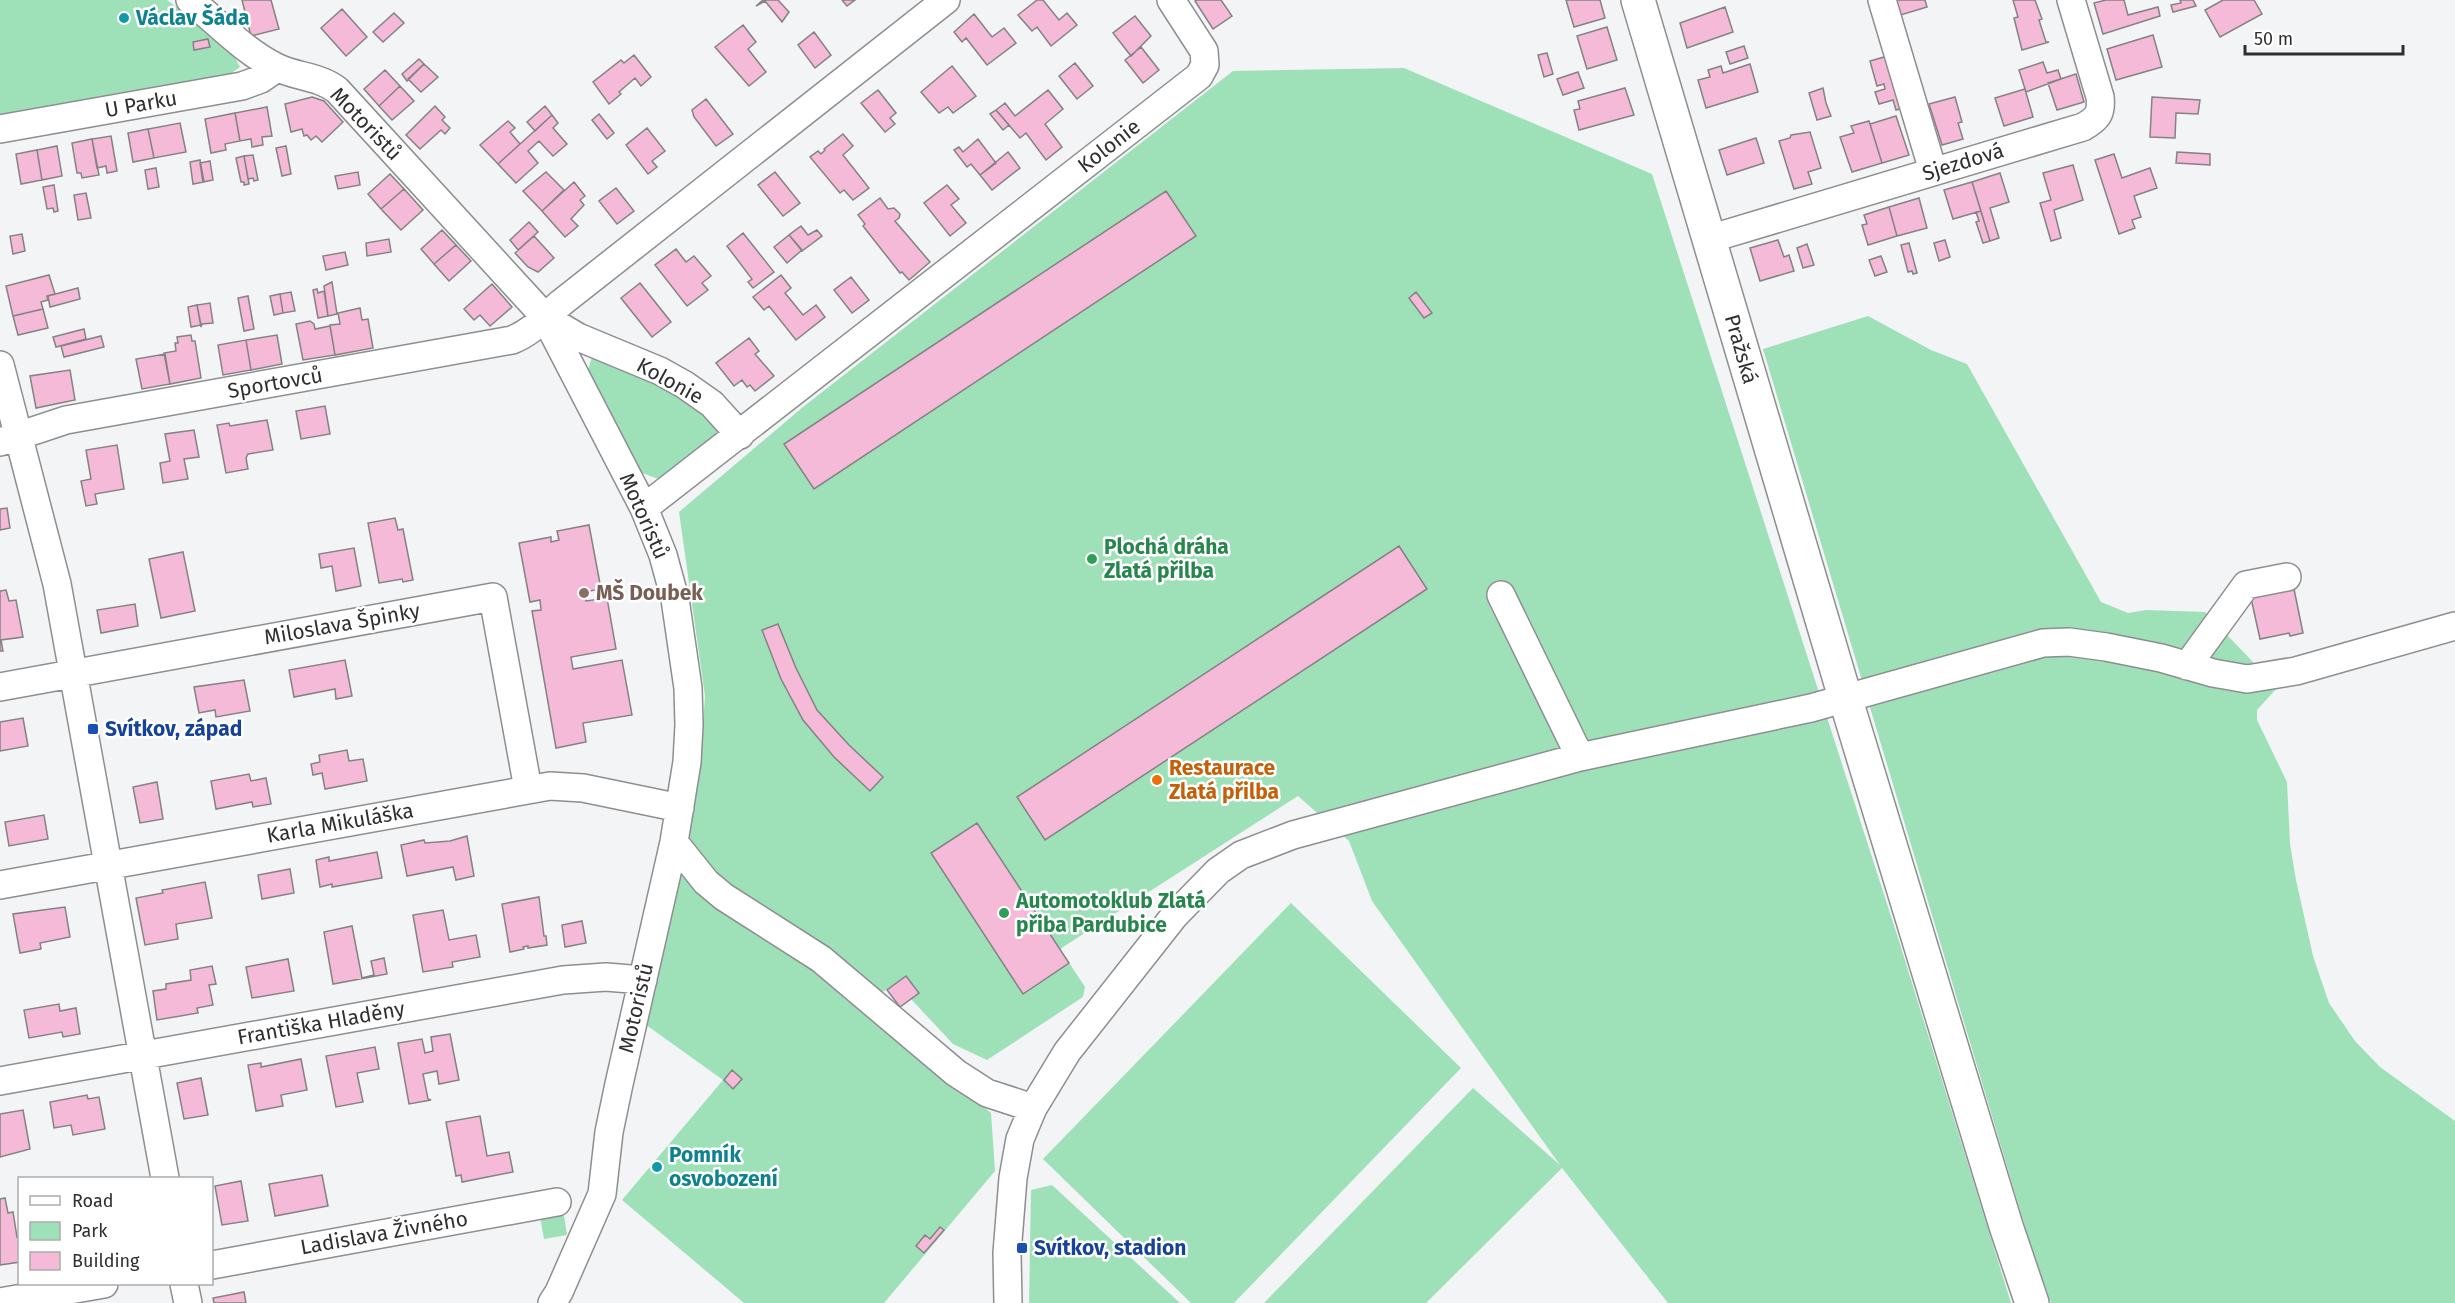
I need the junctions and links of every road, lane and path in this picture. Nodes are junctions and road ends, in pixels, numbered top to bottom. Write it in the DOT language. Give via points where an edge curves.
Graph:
graph roads {
  1 [pos="190,0"];
  2 [pos="946,0"];
  3 [pos="1171,0"];
  4 [pos="1638,0"];
  5 [pos="1882,0"];
  6 [pos="2071,0"];
  7 [pos="277,68"];
  8 [pos="0,129"];
  9 [pos="1933,171"];
  10 [pos="1709,239"];
  11 [pos="545,317"];
  12 [pos="0,365"];
  13 [pos="740,435"];
  14 [pos="9,439"];
  15 [pos="644,508"];
  16 [pos="2287,577"];
  17 [pos="1501,595"];
  18 [pos="2455,626"];
  19 [pos="2187,666"];
  20 [pos="74,674"];
  21 [pos="0,687"];
  22 [pos="1845,697"];
  23 [pos="1580,757"];
  24 [pos="528,789"];
  25 [pos="680,808"];
  26 [pos="674,842"];
  27 [pos="108,865"];
  28 [pos="0,885"];
  29 [pos="643,980"];
  30 [pos="142,1055"];
  31 [pos="0,1081"];
  32 [pos="1033,1108"];
  33 [pos="165,1177"];
  34 [pos="557,1202"];
  35 [pos="213,1264"];
  36 [pos="99,1285"];
  37 [pos="184,1285"];
  38 [pos="0,1302"];
  39 [pos="188,1303"];
  40 [pos="552,1303"];
  41 [pos="1008,1303"];
  42 [pos="2032,1303"];
  1 -- 7 [label="street, Motoristů"];
  2 -- 11 [label="street"];
  3 -- 13 [label="street, Kolonie" via="1204,51 1206,65 1199,76"];
  4 -- 10 [label="main road, Pražská"];
  5 -- 9 [label="street"];
  6 -- 9 [label="street, Sjezdová" via="2100,97 2099,116 2083,127"];
  7 -- 8 [label="street, U Parku" via="242,86"];
  7 -- 11 [label="street, Motoristů" via="320,80 337,90"];
  9 -- 10 [label="street, Sjezdová"];
  10 -- 22 [label="main road, Pražská"];
  11 -- 13 [label="street, Kolonie" via="578,337 685,385 712,404"];
  11 -- 14 [label="street, Sportovců" via="533,330 512,340 79,417"];
  11 -- 15 [label="street, Motoristů"];
  12 -- 14 [label="street"];
  13 -- 15 [label="street"];
  14 -- 20 [label="street" via="57,584"];
  15 -- 25 [label="street, Motoristů" via="675,599 688,688 687,762"];
  16 -- 19 [label="street" via="2246,585"];
  17 -- 23 [label="street"];
  18 -- 19 [label="street" via="2296,671 2247,679"];
  19 -- 22 [label="street" via="2106,647 2043,643"];
  20 -- 21 [label="street, Miloslava Špinky"];
  20 -- 24 [label="street, Miloslava Špinky" via="493,597"];
  20 -- 27 [label="street"];
  22 -- 23 [label="street" via="1811,708"];
  22 -- 42 [label="main road, Pražská"];
  23 -- 32 [label="street" via="1293,836 1241,855 1218,871 1174,915 1067,1052"];
  24 -- 25 [label="street, Karla Mikuláška" via="565,786"];
  24 -- 27 [label="street, Karla Mikuláška"];
  25 -- 26 [label="street, Motoristů"];
  26 -- 29 [label="street, Motoristů"];
  26 -- 32 [label="street" via="724,897 821,959 956,1073 987,1093"];
  27 -- 28 [label="street, Karla Mikuláška"];
  27 -- 30 [label="street"];
  29 -- 30 [label="street, Františka Hladěny" via="564,980"];
  29 -- 40 [label="street, Motoristů" via="609,1132 602,1194"];
  30 -- 31 [label="street, Františka Hladěny"];
  30 -- 33 [label="street"];
  32 -- 41 [label="street" via="1020,1139 1012,1178"];
  34 -- 35 [label="street, Ladislava Živného"];
  36 -- 38 [label="street"];
  37 -- 39 [label="street"];
}
